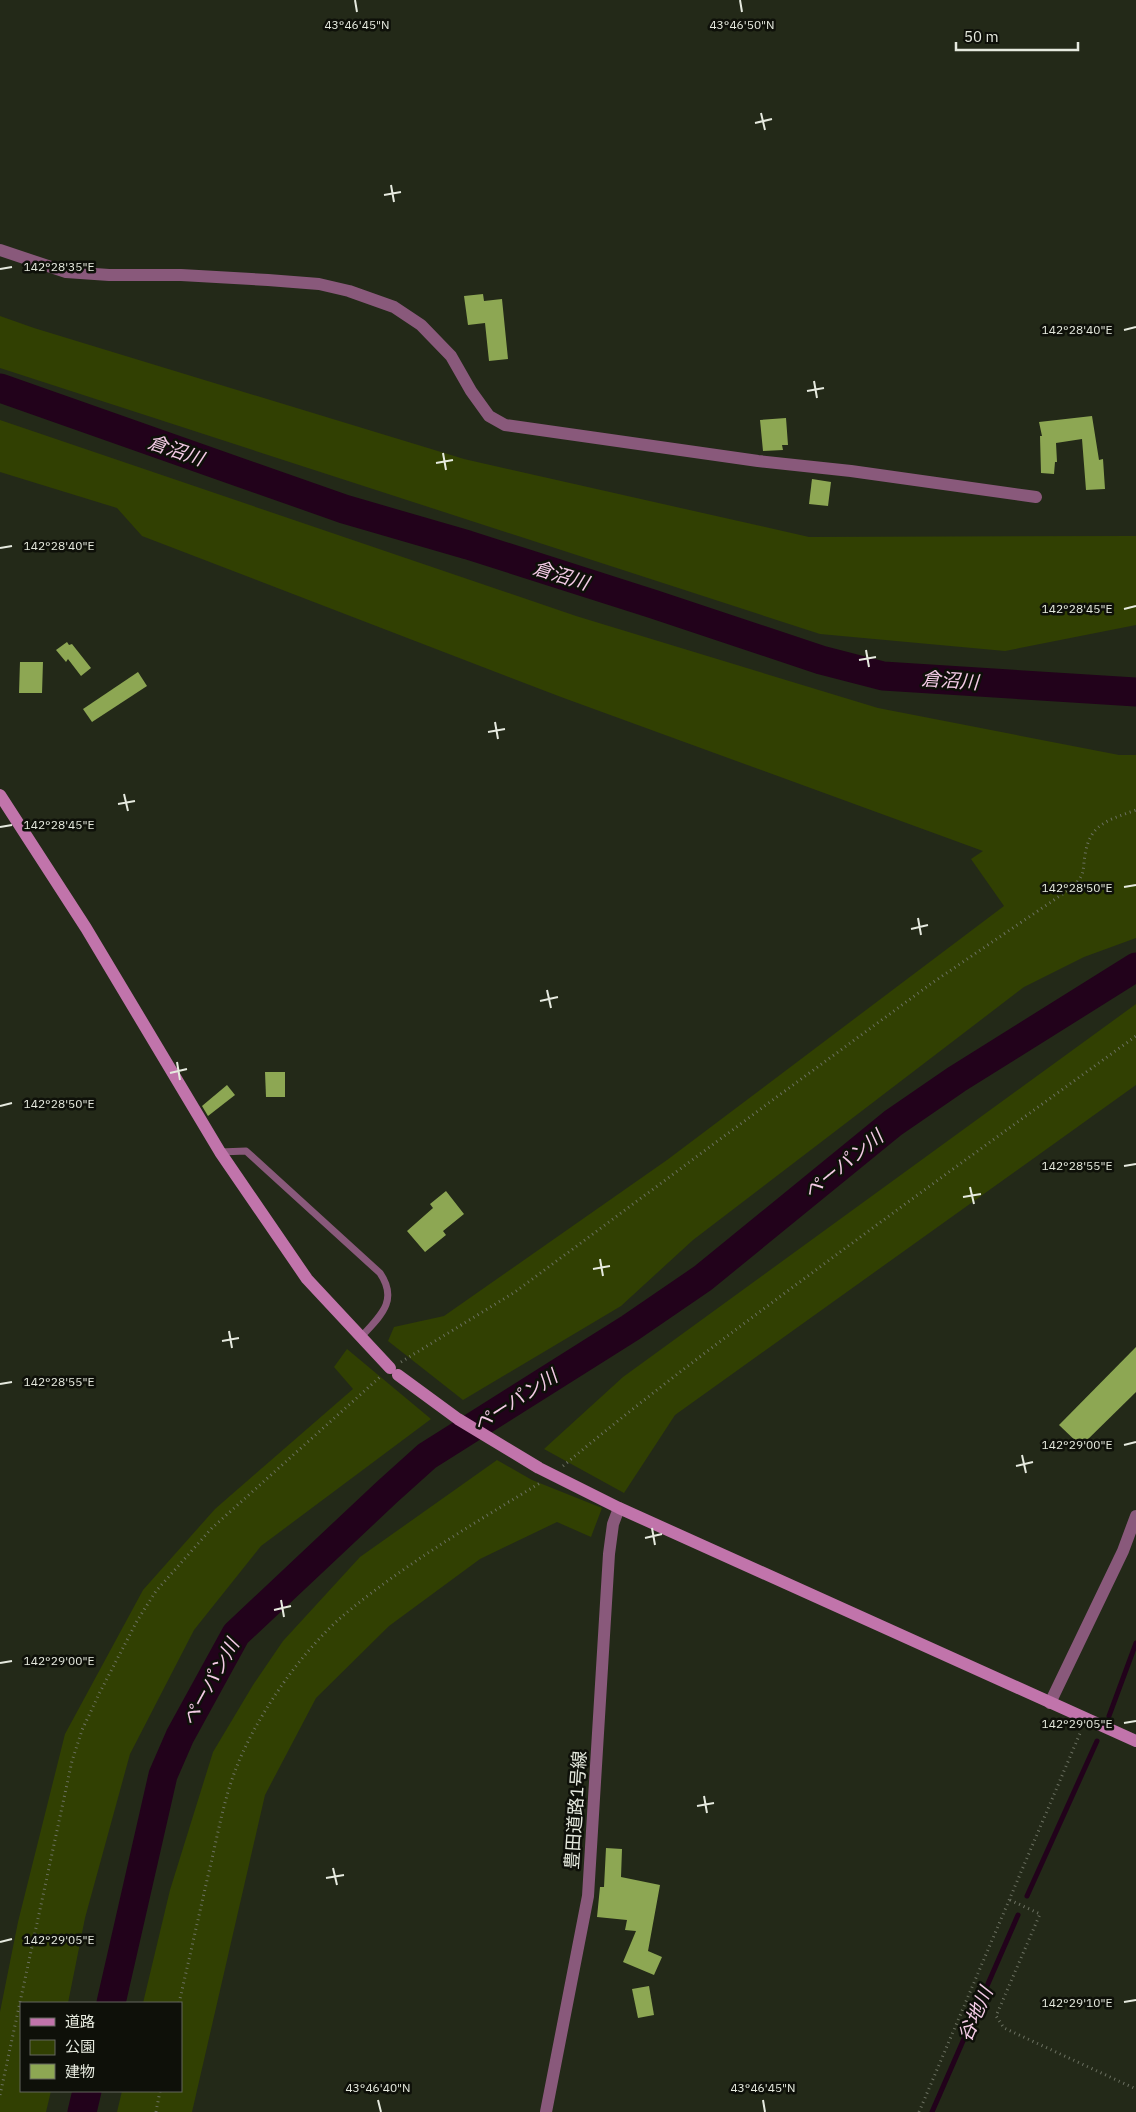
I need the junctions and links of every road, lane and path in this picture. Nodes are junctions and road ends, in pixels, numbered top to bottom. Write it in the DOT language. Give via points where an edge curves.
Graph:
graph roads {
  1 [pos="0,250"];
  2 [pos="1036,497"];
  3 [pos="0,795"];
  4 [pos="1136,810"];
  5 [pos="1136,1036"];
  6 [pos="220,1152"];
  7 [pos="361,1337"];
  8 [pos="394,1371"];
  9 [pos="553,1474"];
  10 [pos="619,1508"];
  11 [pos="1136,1516"];
  12 [pos="1050,1703"];
  13 [pos="1086,1719"];
  14 [pos="1136,1742"];
  15 [pos="1010,1900"];
  16 [pos="20,2002"];
  17 [pos="20,2002"];
  18 [pos="179,2002"];
  19 [pos="1136,2089"];
  20 [pos="160,2092"];
  21 [pos="0,2095"];
  22 [pos="156,2112"];
  23 [pos="546,2112"];
  24 [pos="919,2112"];
  1 -- 2 [label="street" via="66,272 268,280 319,284 349,291 394,307 421,325 451,356 489,416 505,425"];
  3 -- 6 [label="street" via="86,928"];
  4 -- 8 [label="path" via="1109,820 1093,831 1087,842 1083,874 1074,887 932,983 515,1292"];
  5 -- 9 [label="path" via="667,1381"];
  6 -- 7 [label="street" via="307,1278"];
  6 -- 7 [label="lane" via="246,1151 380,1273 388,1285 387,1303 383,1313"];
  7 -- 8 [label="street"];
  8 -- 9 [label="street" via="458,1420"];
  8 -- 17 [label="path" via="212,1528 156,1590 137,1620 82,1730 72,1761"];
  9 -- 10 [label="street"];
  9 -- 18 [label="path" via="447,1540 344,1615 306,1655 273,1700 252,1734 235,1772 219,1826"];
  10 -- 12 [label="street"];
  10 -- 23 [label="street, 豊田道路1号線" via="609,1554 588,1896"];
  11 -- 12 [label="street" via="1123,1551"];
  12 -- 13 [label="street"];
  13 -- 14 [label="street"];
  13 -- 15 [label="path"];
  15 -- 19 [label="path" via="1040,1914 996,2016 1004,2028"];
  15 -- 24 [label="path"];
  16 -- 21 [label="path"];
  20 -- 22 [label="path"];
}
